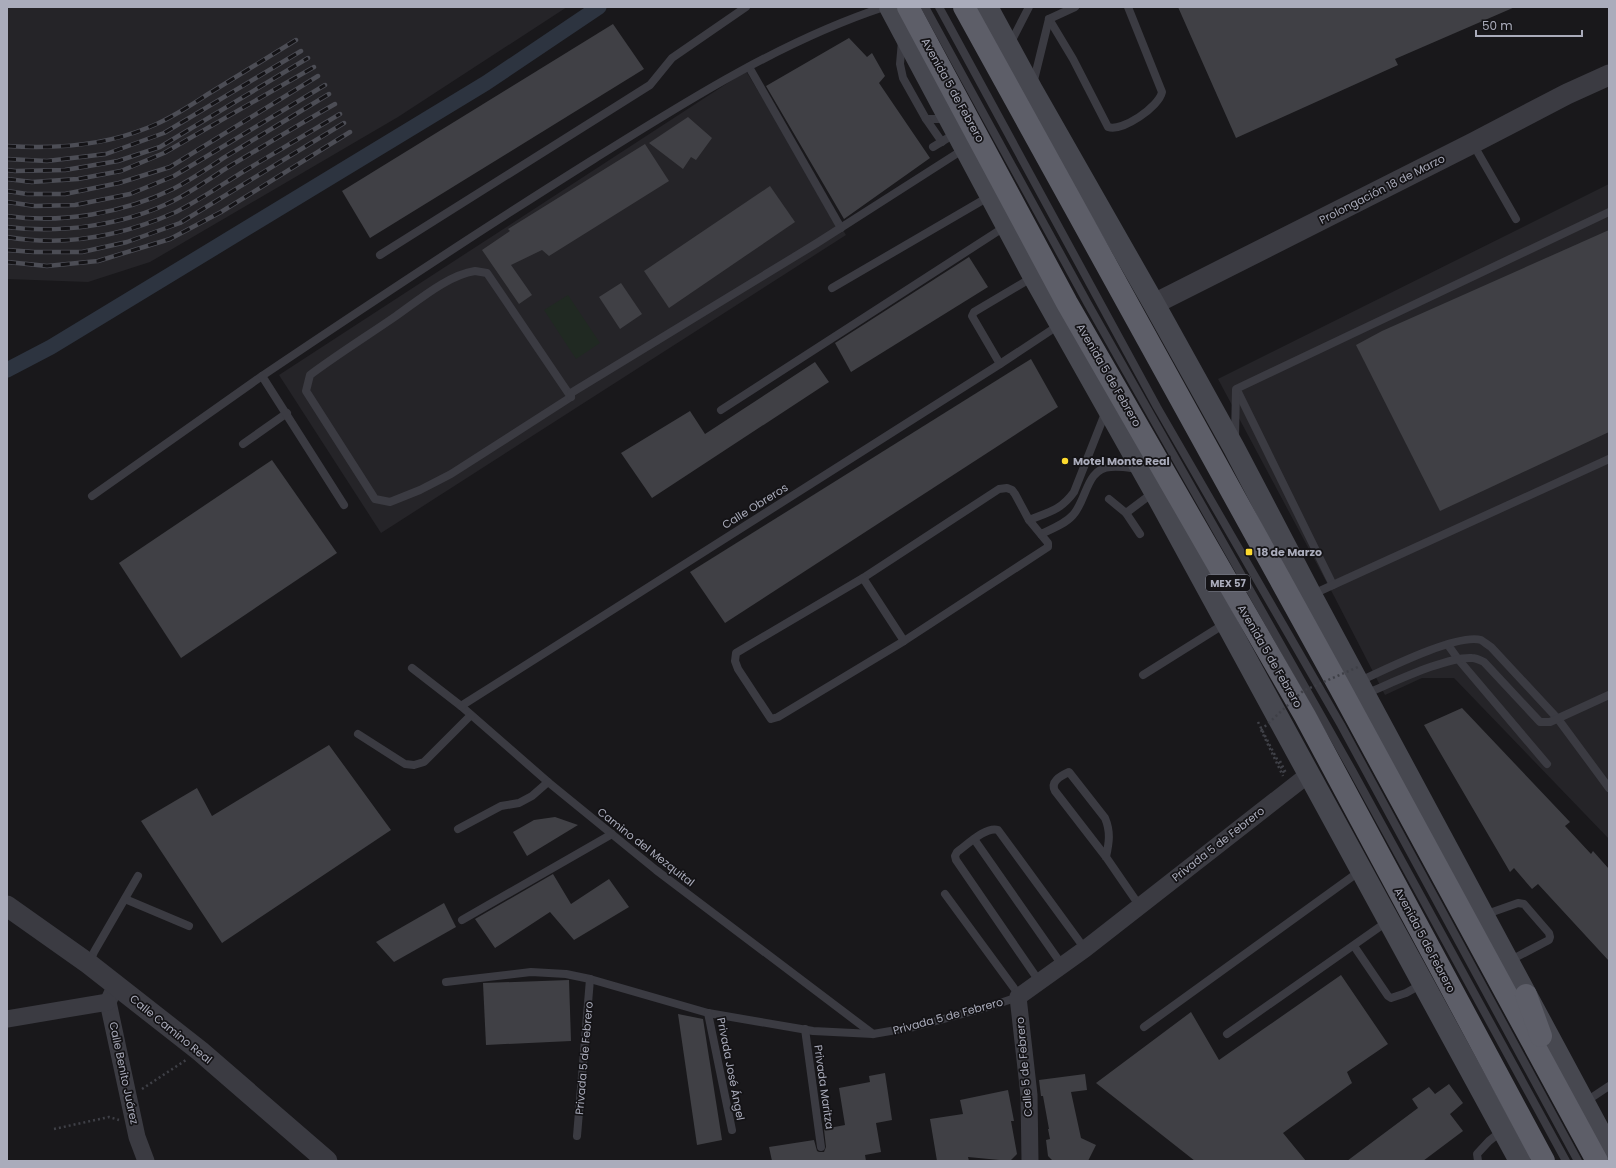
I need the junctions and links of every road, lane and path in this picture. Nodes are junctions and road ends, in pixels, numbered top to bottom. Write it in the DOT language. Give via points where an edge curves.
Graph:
graph roads {
  1 [pos="746,7"];
  2 [pos="884,7"];
  3 [pos="890,7"];
  4 [pos="908,7"];
  5 [pos="925,7"];
  6 [pos="938,7"];
  7 [pos="964,7"];
  8 [pos="987,7"];
  9 [pos="1029,7"];
  10 [pos="1128,7"];
  11 [pos="1072,8"];
  12 [pos="1049,19"];
  13 [pos="903,32"];
  14 [pos="1009,47"];
  15 [pos="749,67"];
  16 [pos="1609,75"];
  17 [pos="1032,90"];
  18 [pos="926,119"];
  19 [pos="954,135"];
  20 [pos="1473,144"];
  21 [pos="933,148"];
  22 [pos="991,196"];
  23 [pos="1609,212"];
  24 [pos="1516,219"];
  25 [pos="1007,226"];
  26 [pos="841,228"];
  27 [pos="380,255"];
  28 [pos="1034,277"];
  29 [pos="832,288"];
  30 [pos="1154,304"];
  31 [pos="1060,324"];
  32 [pos="1000,364"];
  33 [pos="262,376"];
  34 [pos="1236,389"];
  35 [pos="571,397"];
  36 [pos="1108,407"];
  37 [pos="721,410"];
  38 [pos="287,413"];
  39 [pos="243,444"];
  40 [pos="1234,448"];
  41 [pos="1609,459"];
  42 [pos="1143,469"];
  43 [pos="1155,492"];
  44 [pos="92,496"];
  45 [pos="1109,498"];
  46 [pos="344,505"];
  47 [pos="1126,513"];
  48 [pos="1029,520"];
  49 [pos="1041,534"];
  50 [pos="1140,534"];
  51 [pos="863,578"];
  52 [pos="1333,585"];
  53 [pos="1311,596"];
  54 [pos="1227,623"];
  55 [pos="904,641"];
  56 [pos="1448,645"];
  57 [pos="1458,659"];
  58 [pos="412,668"];
  59 [pos="1143,675"];
  60 [pos="1360,681"];
  61 [pos="1609,695"];
  62 [pos="461,706"];
  63 [pos="471,715"];
  64 [pos="1558,719"];
  65 [pos="1261,730"];
  66 [pos="358,734"];
  67 [pos="1547,764"];
  68 [pos="1309,774"];
  69 [pos="548,782"];
  70 [pos="1609,788"];
  71 [pos="458,829"];
  72 [pos="612,834"];
  73 [pos="974,839"];
  74 [pos="1106,857"];
  75 [pos="1361,870"];
  76 [pos="138,876"];
  77 [pos="945,894"];
  78 [pos="125,899"];
  79 [pos="1139,905"];
  80 [pos="7,906"];
  81 [pos="1483,916"];
  82 [pos="462,920"];
  83 [pos="1388,920"];
  84 [pos="189,926"];
  85 [pos="1354,946"];
  86 [pos="1084,949"];
  87 [pos="1508,961"];
  88 [pos="89,964"];
  89 [pos="1062,965"];
  90 [pos="590,979"];
  91 [pos="1039,981"];
  92 [pos="446,982"];
  93 [pos="1423,983"];
  94 [pos="112,994"];
  95 [pos="1526,995"];
  96 [pos="1019,996"];
  97 [pos="708,1013"];
  98 [pos="7,1019"];
  99 [pos="1144,1027"];
  100 [pos="805,1029"];
  101 [pos="873,1034"];
  102 [pos="1227,1034"];
  103 [pos="200,1051"];
  104 [pos="1609,1086"];
  105 [pos="129,1097"];
  106 [pos="1511,1100"];
  107 [pos="1575,1104"];
  108 [pos="135,1123"];
  109 [pos="54,1129"];
  110 [pos="732,1130"];
  111 [pos="1503,1130"];
  112 [pos="577,1136"];
  113 [pos="1607,1138"];
  114 [pos="821,1147"];
  115 [pos="146,1161"];
  116 [pos="327,1161"];
  117 [pos="1030,1161"];
  118 [pos="1478,1161"];
  119 [pos="1520,1161"];
  120 [pos="1532,1161"];
  121 [pos="1544,1161"];
  122 [pos="1566,1161"];
  123 [pos="1578,1161"];
  124 [pos="1597,1161"];
  1 -- 27 [label="lane" via="672,58 650,85"];
  2 -- 15 [label="lane" via="850,18"];
  3 -- 13 [label="main road, Avenida 5 de Febrero"];
  4 -- 106 [label="highway, Avenida 5 de Febrero / MEX 57" via="1067,303 1305,716"];
  5 -- 122 [label="lane" via="1088,304 1349,763"];
  6 -- 123 [label="lane" via="1157,407 1341,725"];
  7 -- 107 [label="highway" via="1328,667"];
  8 -- 14 [label="main road"];
  9 -- 14 [label="lane"];
  10 -- 12 [label="lane" via="1162,92 1159,101 1138,118 1117,128 1108,128 1073,59"];
  11 -- 12 [label="lane"];
  12 -- 17 [label="lane"];
  13 -- 18 [label="lane" via="900,64 903,78"];
  13 -- 19 [label="main road, Avenida 5 de Febrero"];
  14 -- 17 [label="main road"];
  15 -- 26 [label="lane"];
  15 -- 33 [label="lane" via="646,126 479,232"];
  16 -- 20 [label="street, Prolongación 18 de Marzo" via="1567,94"];
  17 -- 30 [label="main road"];
  18 -- 19 [label="lane"];
  18 -- 19 [label="lane"];
  19 -- 21 [label="lane"];
  19 -- 22 [label="main road, Avenida 5 de Febrero"];
  19 -- 26 [label="lane"];
  20 -- 24 [label="lane"];
  20 -- 30 [label="street, Prolongación 18 de Marzo"];
  22 -- 25 [label="main road, Avenida 5 de Febrero"];
  22 -- 29 [label="lane"];
  23 -- 34 [label="lane"];
  25 -- 28 [label="main road, Avenida 5 de Febrero"];
  25 -- 37 [label="lane"];
  26 -- 35 [label="lane" via="571,393"];
  28 -- 31 [label="main road, Avenida 5 de Febrero"];
  28 -- 32 [label="lane" via="974,312 972,316"];
  30 -- 40 [label="main road"];
  31 -- 32 [label="lane, Calle Obreros"];
  31 -- 36 [label="main road, Avenida 5 de Febrero"];
  32 -- 62 [label="lane, Calle Obreros"];
  33 -- 38 [label="lane"];
  33 -- 44 [label="lane"];
  34 -- 40 [label="lane"];
  34 -- 52 [label="lane"];
  35 -- 35 [label="lane" via="487,273 475,270 464,272 447,281 334,357 310,376 306,391 375,499 390,502 451,474"];
  36 -- 42 [label="main road, Avenida 5 de Febrero"];
  36 -- 48 [label="lane" via="1074,492 1066,503"];
  38 -- 39 [label="lane"];
  38 -- 46 [label="lane"];
  40 -- 53 [label="main road"];
  41 -- 52 [label="lane"];
  42 -- 43 [label="main road, Avenida 5 de Febrero"];
  42 -- 49 [label="lane" via="1100,469 1093,475 1073,516"];
  43 -- 47 [label="lane"];
  43 -- 54 [label="main road, Avenida 5 de Febrero"];
  45 -- 47 [label="lane"];
  47 -- 50 [label="lane"];
  48 -- 49 [label="lane"];
  48 -- 51 [label="lane" via="1012,490 999,489"];
  49 -- 55 [label="lane" via="1048,543 1046,549"];
  51 -- 55 [label="lane"];
  51 -- 55 [label="lane" via="736,653 738,669 761,705 771,719 778,717"];
  52 -- 53 [label="lane"];
  53 -- 60 [label="main road"];
  54 -- 59 [label="lane"];
  54 -- 68 [label="main road, Avenida 5 de Febrero"];
  56 -- 57 [label="lane"];
  56 -- 60 [label="lane" via="1429,650"];
  56 -- 64 [label="lane" via="1466,640 1481,640 1491,647"];
  57 -- 60 [label="lane" via="1436,666"];
  57 -- 64 [label="lane" via="1473,658 1484,662 1540,722"];
  57 -- 67 [label="lane"];
  58 -- 62 [label="lane, Camino del Mezquital"];
  60 -- 65 [label="path, bridge" via="1302,691"];
  60 -- 81 [label="main road"];
  61 -- 64 [label="lane"];
  62 -- 63 [label="lane, Camino del Mezquital"];
  63 -- 66 [label="lane" via="424,762 414,765 405,764"];
  63 -- 69 [label="lane, Camino del Mezquital"];
  64 -- 70 [label="lane"];
  68 -- 75 [label="main road, Avenida 5 de Febrero"];
  68 -- 79 [label="street, Privada 5 de Febrero"];
  69 -- 71 [label="lane" via="532,796 501,806"];
  69 -- 72 [label="lane, Camino del Mezquital"];
  72 -- 82 [label="lane"];
  72 -- 101 [label="lane, Camino del Mezquital"];
  73 -- 86 [label="lane" via="994,828 998,830"];
  73 -- 89 [label="lane"];
  73 -- 91 [label="lane" via="957,852 956,860"];
  74 -- 74 [label="lane" via="1110,837 1105,818 1069,772 1064,774 1053,783 1054,791"];
  74 -- 79 [label="lane"];
  75 -- 83 [label="main road, Avenida 5 de Febrero"];
  75 -- 99 [label="lane"];
  76 -- 78 [label="lane"];
  77 -- 96 [label="lane"];
  78 -- 84 [label="lane"];
  78 -- 88 [label="lane"];
  79 -- 86 [label="street, Privada 5 de Febrero"];
  80 -- 88 [label="street, Calle Camino Real"];
  81 -- 87 [label="main road"];
  81 -- 87 [label="lane" via="1518,903 1524,904 1549,933 1548,940"];
  83 -- 85 [label="lane"];
  83 -- 93 [label="main road, Avenida 5 de Febrero"];
  85 -- 93 [label="lane" via="1391,998"];
  85 -- 102 [label="lane"];
  86 -- 89 [label="street, Privada 5 de Febrero"];
  87 -- 95 [label="main road"];
  88 -- 94 [label="street, Calle Camino Real"];
  89 -- 91 [label="street, Privada 5 de Febrero"];
  90 -- 92 [label="lane, Privada 5 de Febrero" via="566,974 531,972"];
  90 -- 97 [label="lane, Privada 5 de Febrero"];
  90 -- 112 [label="lane, Privada 5 de Febrero"];
  91 -- 96 [label="street, Privada 5 de Febrero"];
  93 -- 111 [label="main road, Avenida 5 de Febrero"];
  94 -- 98 [label="street"];
  94 -- 103 [label="street, Calle Camino Real"];
  94 -- 105 [label="street, Calle Benito Juárez"];
  95 -- 107 [label="highway"];
  96 -- 101 [label="lane, Privada 5 de Febrero" via="914,1027"];
  96 -- 117 [label="street, Calle 5 de Febrero" via="1029,1094"];
  97 -- 100 [label="lane, Privada 5 de Febrero"];
  97 -- 110 [label="lane, Privada José Ángel"];
  100 -- 101 [label="lane, Privada 5 de Febrero"];
  100 -- 114 [label="lane, Privada Maritza"];
  103 -- 105 [label="path"];
  103 -- 116 [label="street, Calle Camino Real"];
  104 -- 107 [label="lane"];
  105 -- 108 [label="street, Calle Benito Juárez"];
  106 -- 120 [label="highway"];
  106 -- 121 [label="highway, Avenida 5 de Febrero / MEX 57"];
  107 -- 113 [label="main road"];
  107 -- 124 [label="highway"];
  108 -- 109 [label="path" via="109,1117"];
  108 -- 115 [label="street, Calle Benito Juárez"];
  111 -- 118 [label="lane" via="1477,1154"];
  111 -- 119 [label="main road, Avenida 5 de Febrero"];
}
